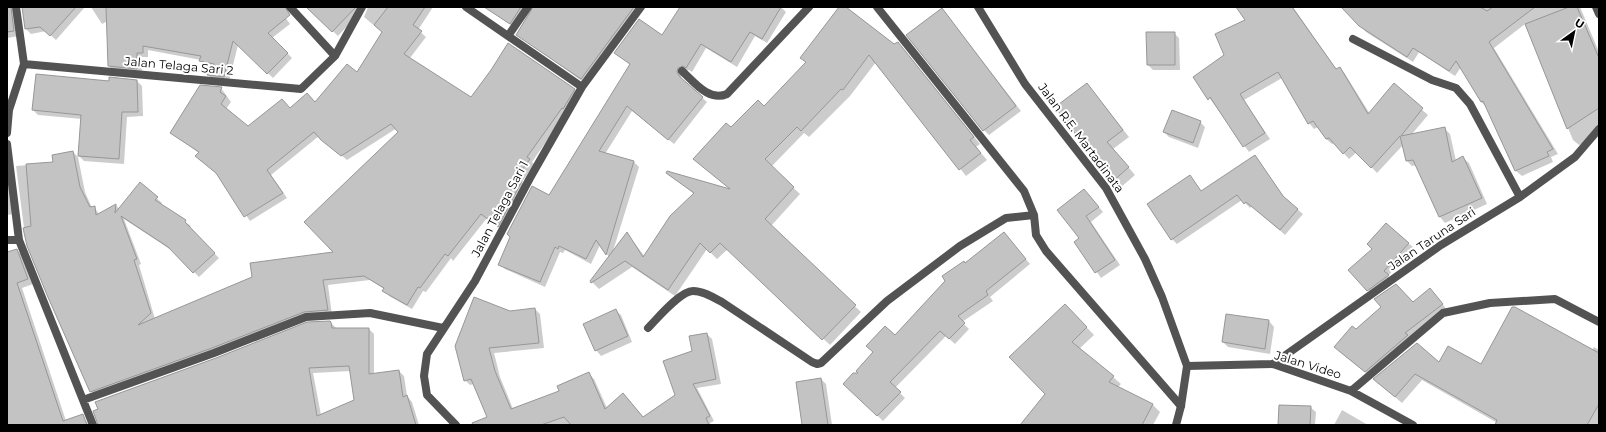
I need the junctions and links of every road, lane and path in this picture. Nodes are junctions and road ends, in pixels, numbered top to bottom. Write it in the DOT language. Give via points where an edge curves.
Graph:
graph roads {
  1 [pos="16,7"];
  2 [pos="290,7"];
  3 [pos="362,7"];
  4 [pos="466,7"];
  5 [pos="528,7"];
  6 [pos="641,7"];
  7 [pos="809,7"];
  8 [pos="877,7"];
  9 [pos="978,7"];
  10 [pos="1596,7"];
  11 [pos="1599,14"];
  12 [pos="508,36"];
  13 [pos="1353,39"];
  14 [pos="336,56"];
  15 [pos="24,64"];
  16 [pos="682,71"];
  17 [pos="582,87"];
  18 [pos="1599,129"];
  19 [pos="7,133"];
  20 [pos="7,144"];
  21 [pos="1520,197"];
  22 [pos="1034,215"];
  23 [pos="7,240"];
  24 [pos="19,240"];
  25 [pos="1599,322"];
  26 [pos="443,328"];
  27 [pos="648,328"];
  28 [pos="1273,364"];
  29 [pos="1186,366"];
  30 [pos="1351,391"];
  31 [pos="84,400"];
  32 [pos="1181,406"];
  33 [pos="93,425"];
  34 [pos="456,425"];
  35 [pos="1176,425"];
  36 [pos="1413,425"];
  1 -- 15 [label="street"];
  2 -- 14 [label="street"];
  3 -- 14 [label="street, Jalan Telaga Sari 2"];
  4 -- 12 [label="street"];
  5 -- 12 [label="street"];
  6 -- 17 [label="street, Jalan Telaga Sari 1"];
  7 -- 16 [label="street" via="727,94 720,97 711,96"];
  8 -- 22 [label="street" via="1024,191"];
  9 -- 29 [label="street, Jalan R.E. Martadinata" via="1025,84 1106,188 1145,259 1162,297"];
  10 -- 11 [label="street"];
  12 -- 17 [label="street"];
  13 -- 21 [label="street" via="1432,80 1460,90"];
  14 -- 15 [label="street, Jalan Telaga Sari 2" via="301,89"];
  15 -- 19 [label="street" via="9,110"];
  17 -- 26 [label="street, Jalan Telaga Sari 1" via="475,281"];
  18 -- 21 [label="street, Jalan Taruna Sari" via="1575,157"];
  20 -- 24 [label="street"];
  21 -- 28 [label="street, Jalan Taruna Sari" via="1441,245"];
  22 -- 27 [label="street" via="1006,218 960,246 888,301 821,363 812,362 722,302 693,291 681,295"];
  22 -- 32 [label="street" via="1036,236 1046,251"];
  23 -- 24 [label="street"];
  24 -- 31 [label="street"];
  25 -- 30 [label="street" via="1555,299 1490,303 1442,313"];
  26 -- 31 [label="street" via="370,312 306,317 214,354"];
  26 -- 34 [label="street, Jalan Telaga Sari 1" via="428,354 424,376 425,389 427,395"];
  28 -- 29 [label="street, Jalan Video"];
  28 -- 30 [label="street, Jalan Video"];
  29 -- 32 [label="street, Jalan R.E. Martadinata"];
  30 -- 36 [label="street, Jalan Video"];
  31 -- 33 [label="street"];
  32 -- 35 [label="street, Jalan R.E. Martadinata"];
}
